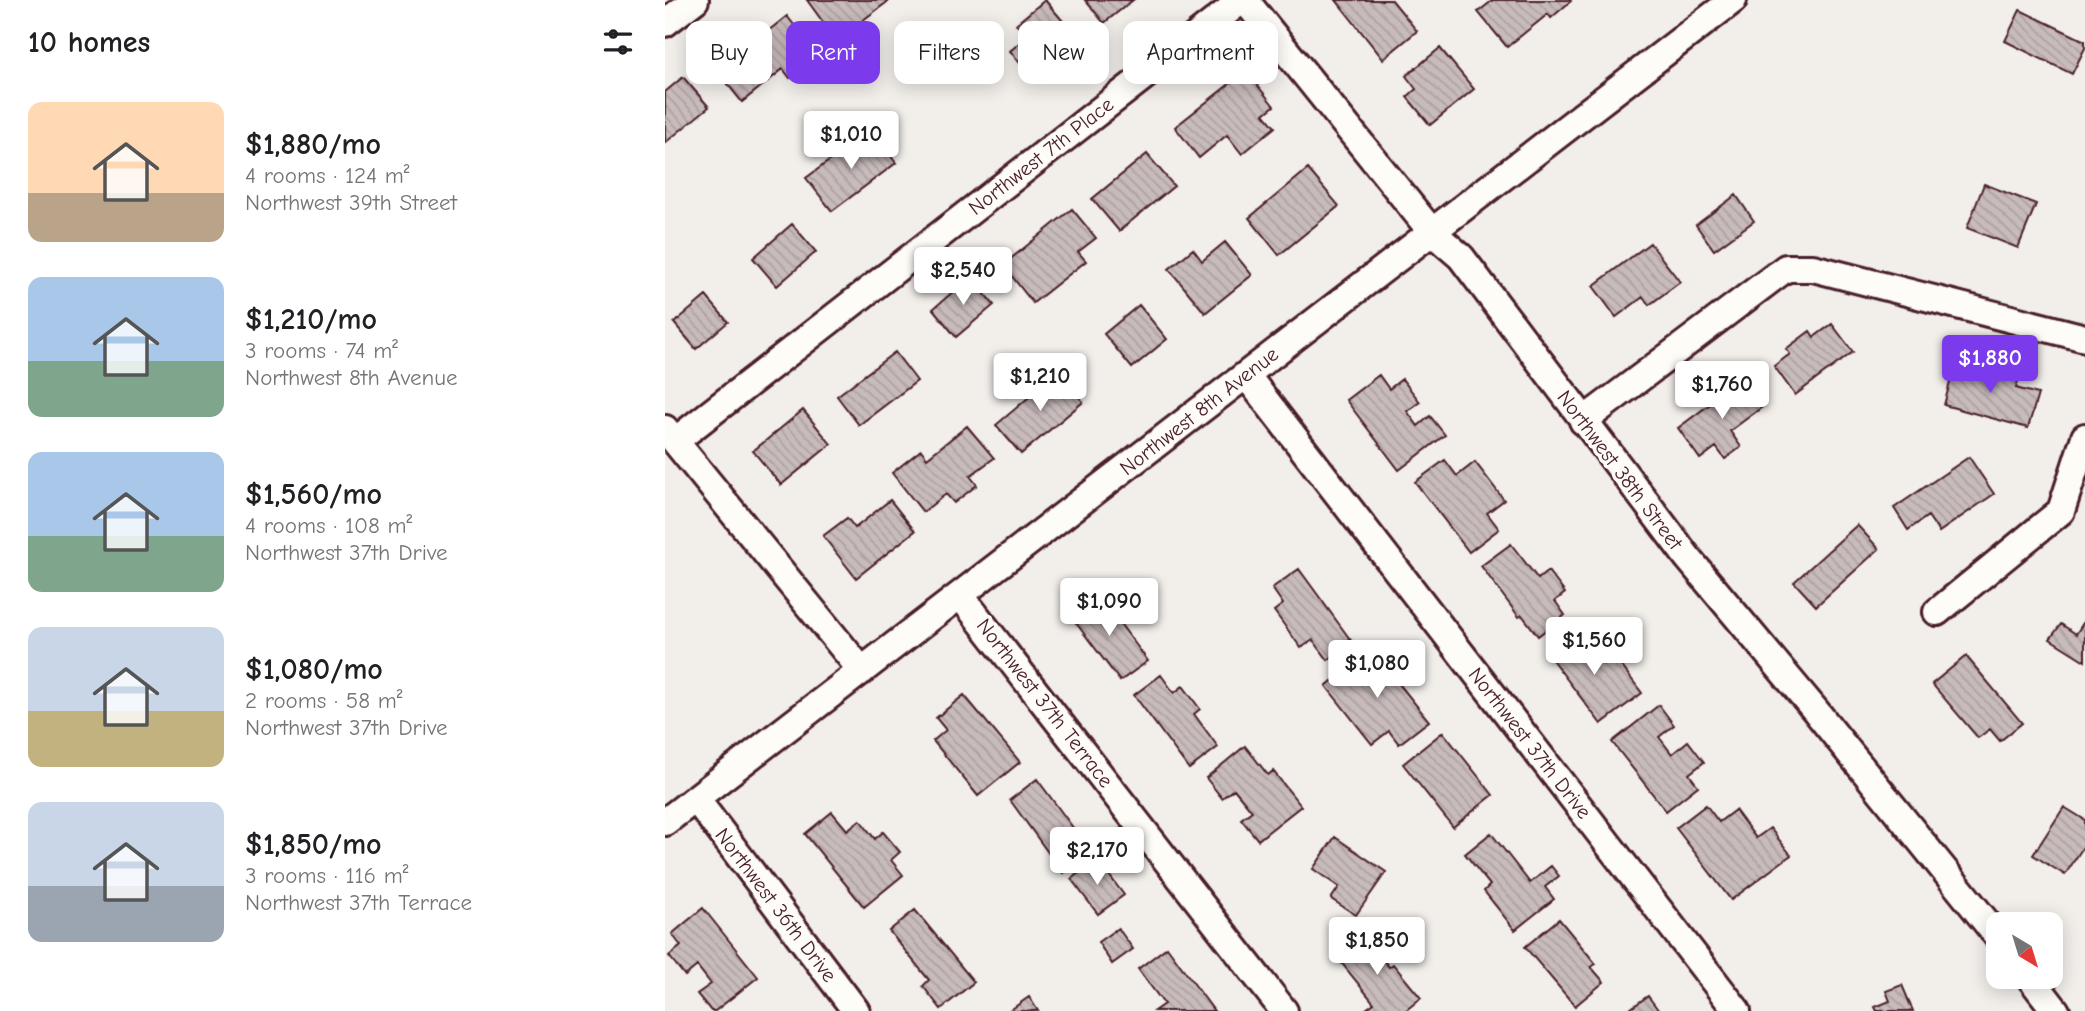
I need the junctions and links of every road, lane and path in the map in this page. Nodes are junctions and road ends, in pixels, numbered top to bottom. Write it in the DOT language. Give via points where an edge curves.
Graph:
graph roads {
  1 [pos="695,0"];
  2 [pos="1243,0"];
  3 [pos="1733,0"];
  4 [pos="665,23"];
  5 [pos="1432,232"];
  6 [pos="2085,338"];
  7 [pos="1246,375"];
  8 [pos="1583,421"];
  9 [pos="670,435"];
  10 [pos="2085,437"];
  11 [pos="960,595"];
  12 [pos="1937,612"];
  13 [pos="862,671"];
  14 [pos="696,799"];
  15 [pos="665,822"];
  16 [pos="1986,922"];
  17 [pos="2039,989"];
  18 [pos="856,1011"];
  19 [pos="1284,1011"];
  20 [pos="1737,1011"];
  21 [pos="2056,1011"];
  1 -- 4 [label="street"];
  2 -- 5 [label="street, Northwest 38th Street"];
  2 -- 9 [label="street, Northwest 7th Place"];
  3 -- 5 [label="street, Northwest 8th Avenue"];
  5 -- 7 [label="street, Northwest 8th Avenue"];
  5 -- 8 [label="street, Northwest 38th Street" via="1461,257"];
  6 -- 8 [label="street" via="1813,268 1786,268"];
  7 -- 11 [label="street, Northwest 8th Avenue"];
  7 -- 20 [label="street, Northwest 37th Drive"];
  8 -- 16 [label="street, Northwest 38th Street" via="1688,558"];
  9 -- 13 [label="street"];
  10 -- 12 [label="street" via="2061,511"];
  11 -- 13 [label="street, Northwest 8th Avenue"];
  11 -- 19 [label="street, Northwest 37th Terrace"];
  13 -- 14 [label="street, Northwest 8th Avenue"];
  14 -- 15 [label="street, Northwest 8th Avenue"];
  14 -- 18 [label="street, Northwest 36th Drive"];
  17 -- 21 [label="street"];
}
